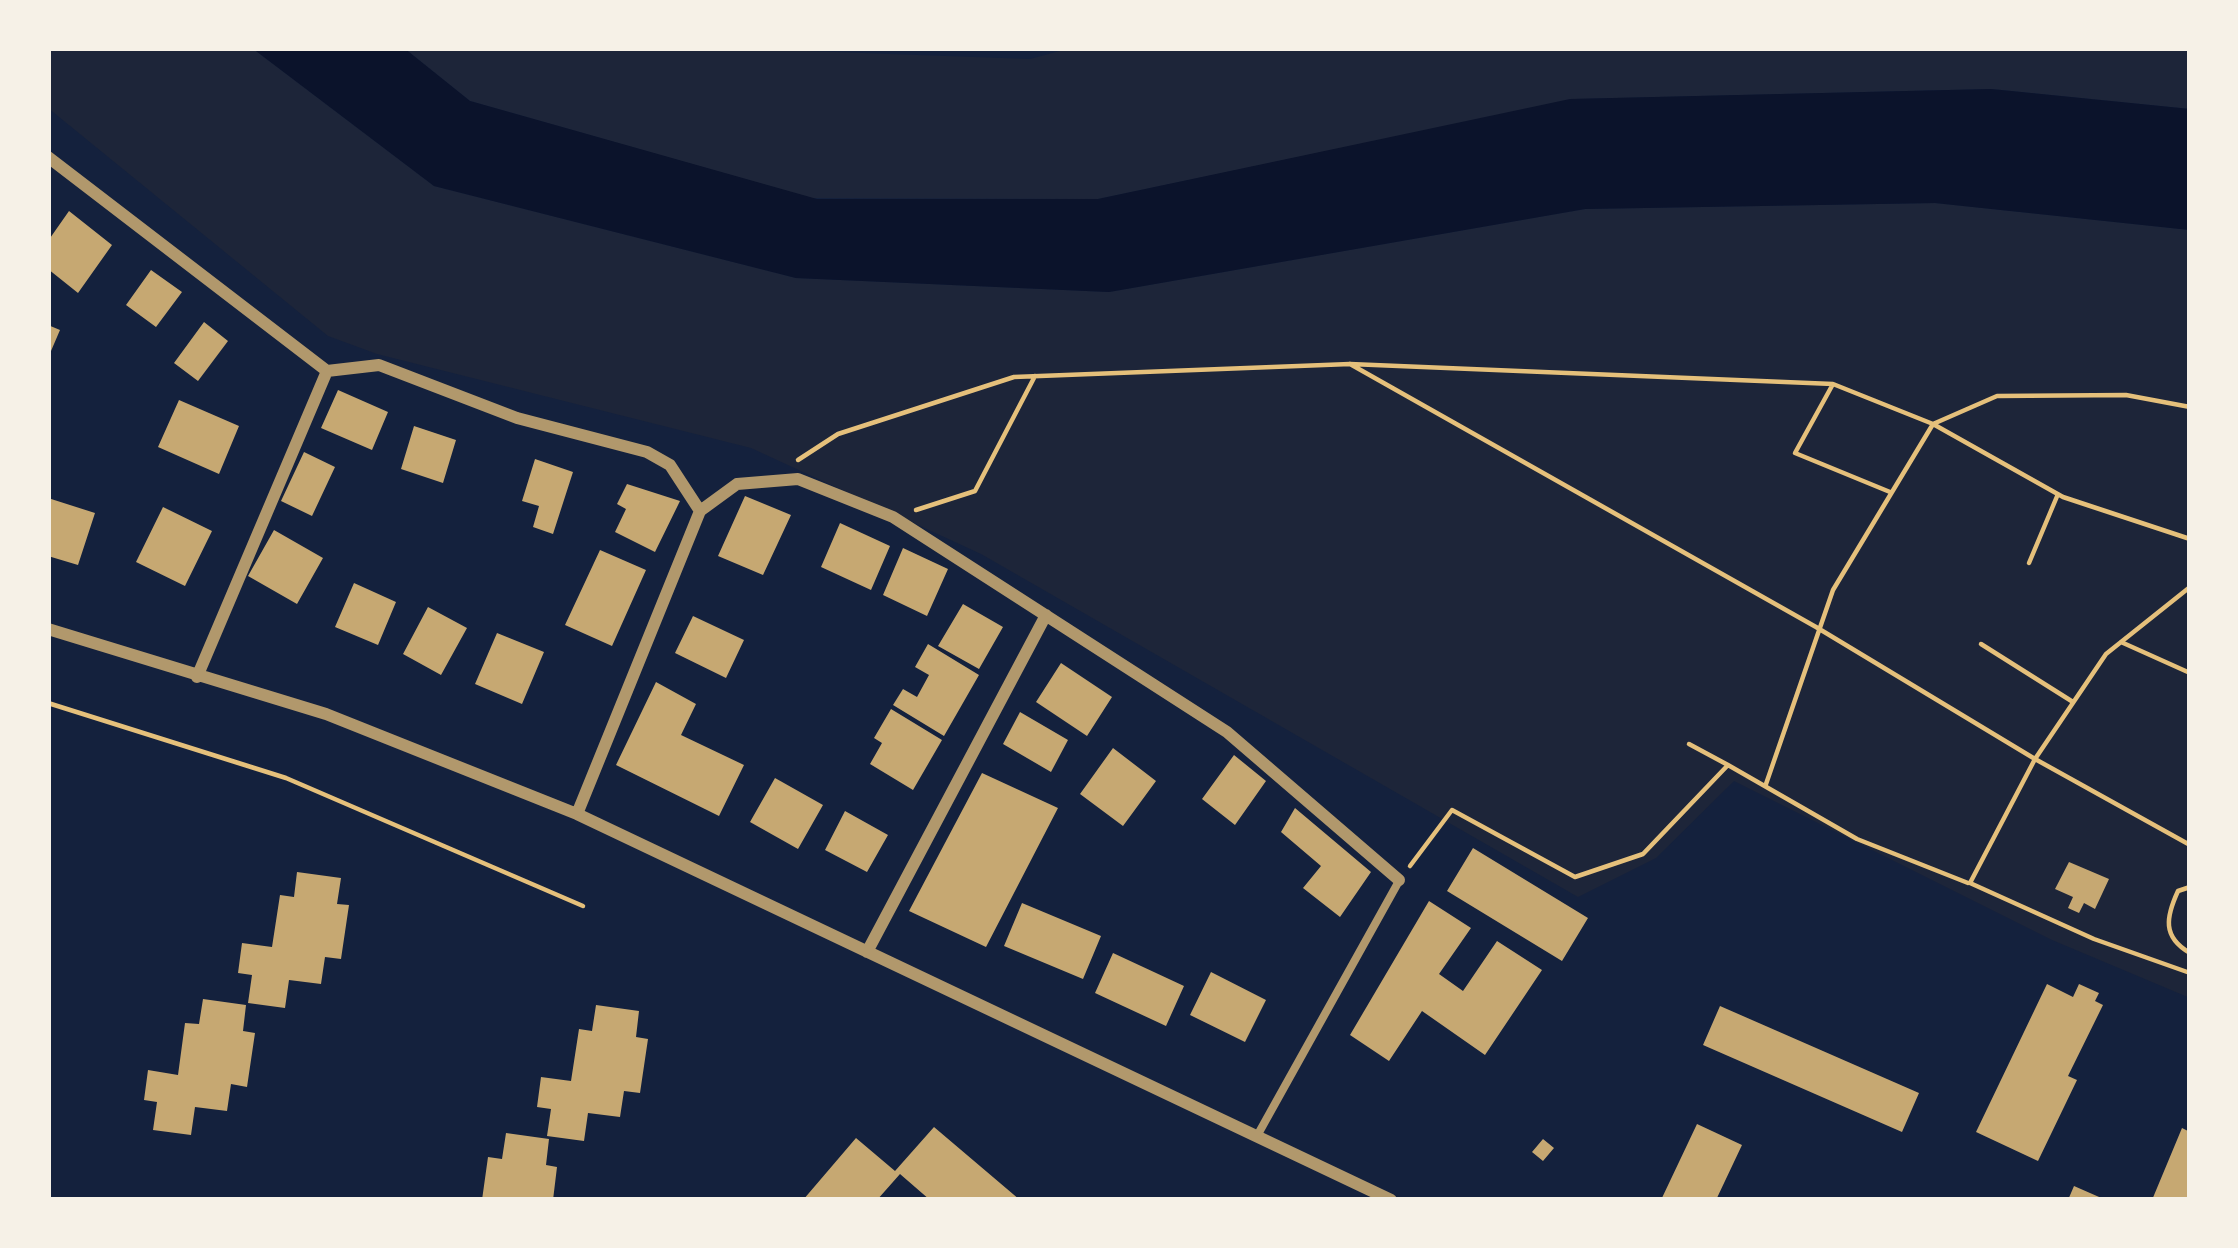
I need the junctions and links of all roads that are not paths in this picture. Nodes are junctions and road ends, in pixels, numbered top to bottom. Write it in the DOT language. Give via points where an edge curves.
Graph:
graph roads {
  1 [pos="48,157"];
  2 [pos="327,371"];
  3 [pos="700,511"];
  4 [pos="1046,615"];
  5 [pos="48,629"];
  6 [pos="197,677"];
  7 [pos="577,814"];
  8 [pos="1400,880"];
  9 [pos="868,952"];
  10 [pos="1257,1136"];
  11 [pos="1391,1200"];
  1 -- 2 [label="street"];
  2 -- 3 [label="street" via="379,364 518,418 647,452 670,465"];
  2 -- 6 [label="street"];
  3 -- 4 [label="street" via="737,484 798,479 893,518"];
  3 -- 7 [label="street"];
  4 -- 8 [label="street" via="1227,733"];
  4 -- 9 [label="street"];
  5 -- 6 [label="street"];
  6 -- 7 [label="street" via="326,714"];
  7 -- 9 [label="street"];
  8 -- 10 [label="lane"];
  9 -- 10 [label="street"];
  10 -- 11 [label="street"];
}
